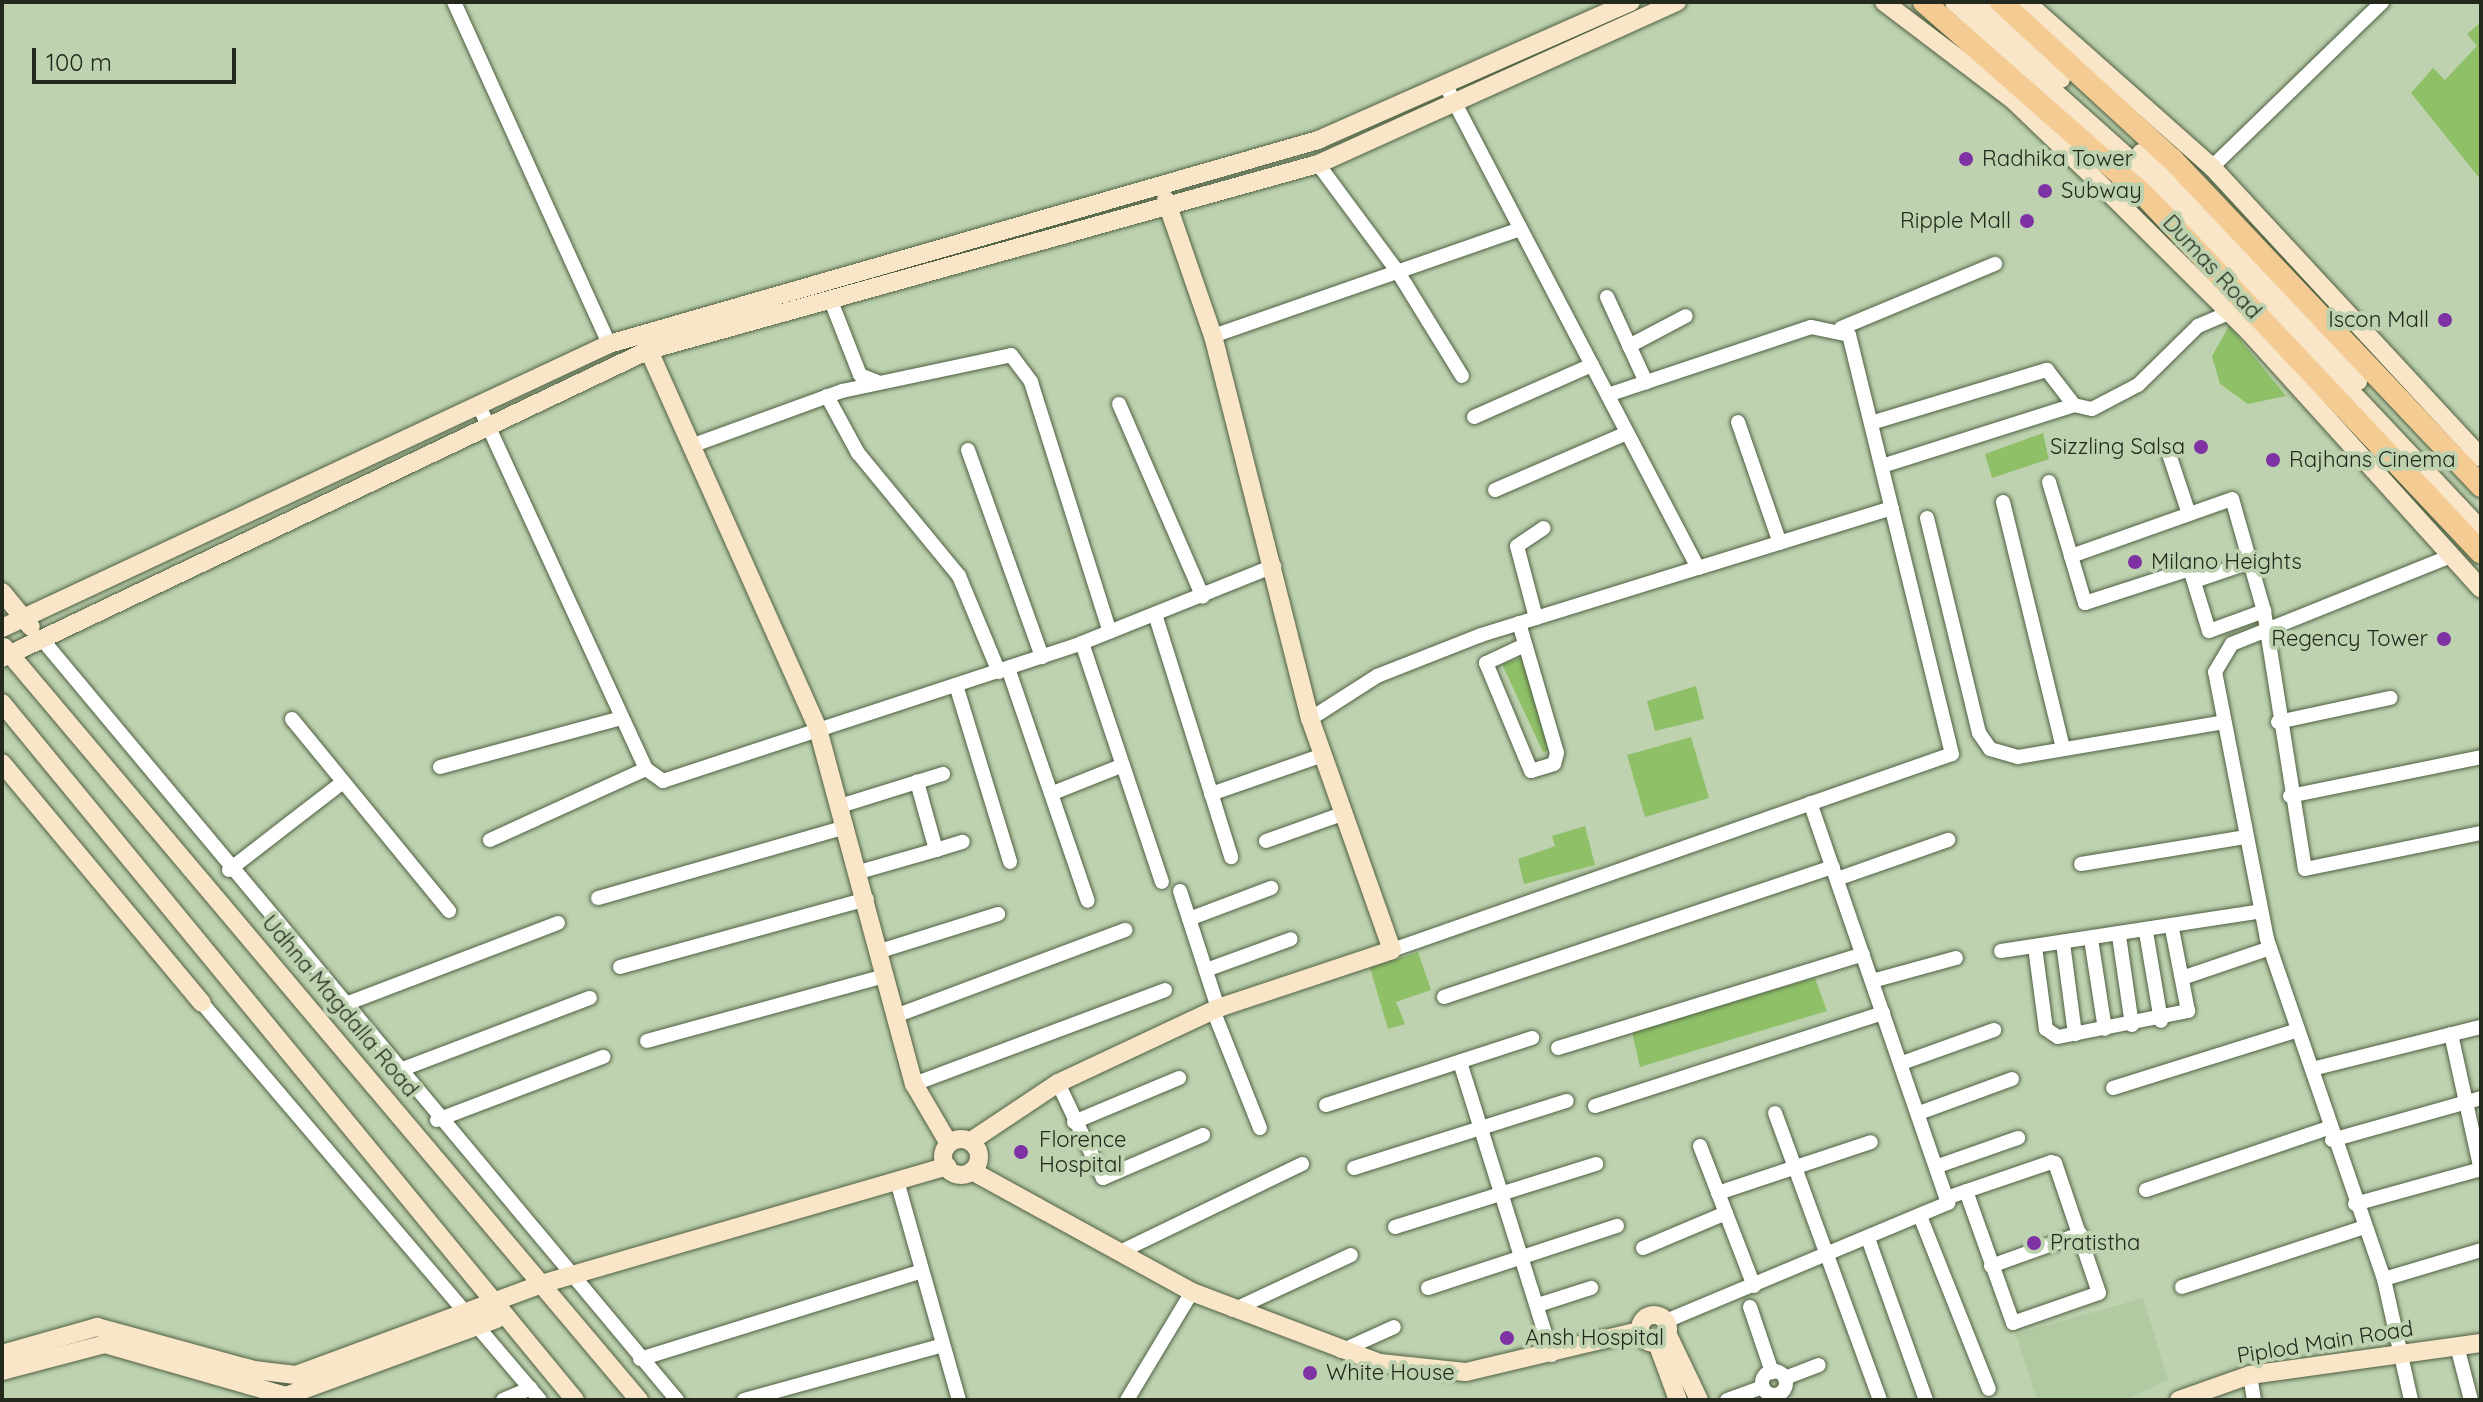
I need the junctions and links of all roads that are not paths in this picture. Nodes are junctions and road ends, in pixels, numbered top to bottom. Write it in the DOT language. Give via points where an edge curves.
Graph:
graph roads {
  1 [pos="454,2"];
  2 [pos="1631,2"];
  3 [pos="1677,2"];
  4 [pos="1884,2"];
  5 [pos="1924,2"];
  6 [pos="1954,2"];
  7 [pos="1977,2"];
  8 [pos="2001,2"];
  9 [pos="2026,2"];
  10 [pos="2382,2"];
  11 [pos="1446,86"];
  12 [pos="1456,107"];
  13 [pos="1318,164"];
  14 [pos="2212,167"];
  15 [pos="1163,189"];
  16 [pos="1169,210"];
  17 [pos="1517,230"];
  18 [pos="1995,264"];
  19 [pos="1398,272"];
  20 [pos="1607,297"];
  21 [pos="831,301"];
  22 [pos="2226,314"];
  23 [pos="1686,316"];
  24 [pos="1841,328"];
  25 [pos="1213,336"];
  26 [pos="645,342"];
  27 [pos="609,344"];
  28 [pos="1629,346"];
  29 [pos="1592,365"];
  30 [pos="1462,376"];
  31 [pos="1646,382"];
  32 [pos="877,383"];
  33 [pos="1608,395"];
  34 [pos="827,396"];
  35 [pos="1119,404"];
  36 [pos="2074,405"];
  37 [pos="484,414"];
  38 [pos="1474,417"];
  39 [pos="1738,422"];
  40 [pos="1871,423"];
  41 [pos="1627,433"];
  42 [pos="691,446"];
  43 [pos="968,450"];
  44 [pos="2169,454"];
  45 [pos="2481,458"];
  46 [pos="1882,466"];
  47 [pos="2049,482"];
  48 [pos="2481,486"];
  49 [pos="1495,490"];
  50 [pos="2003,502"];
  51 [pos="1892,508"];
  52 [pos="2481,513"];
  53 [pos="2189,514"];
  54 [pos="1927,518"];
  55 [pos="1544,528"];
  56 [pos="2481,529"];
  57 [pos="1780,543"];
  58 [pos="2481,552"];
  59 [pos="2071,556"];
  60 [pos="2448,557"];
  61 [pos="2250,562"];
  62 [pos="1274,566"];
  63 [pos="1698,568"];
  64 [pos="2194,581"];
  65 [pos="2481,589"];
  66 [pos="2,592"];
  67 [pos="1203,597"];
  68 [pos="2264,611"];
  69 [pos="1155,614"];
  70 [pos="24,618"];
  71 [pos="1536,618"];
  72 [pos="1519,623"];
  73 [pos="2,628"];
  74 [pos="1110,632"];
  75 [pos="2268,633"];
  76 [pos="41,638"];
  77 [pos="1082,643"];
  78 [pos="1525,645"];
  79 [pos="4,652"];
  80 [pos="1042,657"];
  81 [pos="1004,670"];
  82 [pos="956,685"];
  83 [pos="2390,698"];
  84 [pos="2,703"];
  85 [pos="622,718"];
  86 [pos="292,719"];
  87 [pos="1310,719"];
  88 [pos="2278,722"];
  89 [pos="2220,723"];
  90 [pos="818,729"];
  91 [pos="2063,749"];
  92 [pos="1323,755"];
  93 [pos="2481,757"];
  94 [pos="2,763"];
  95 [pos="1123,765"];
  96 [pos="440,767"];
  97 [pos="646,769"];
  98 [pos="943,774"];
  99 [pos="343,782"];
  100 [pos="917,782"];
  101 [pos="1053,793"];
  102 [pos="1211,794"];
  103 [pos="2290,796"];
  104 [pos="1810,803"];
  105 [pos="840,806"];
  106 [pos="1345,813"];
  107 [pos="846,827"];
  108 [pos="2481,833"];
  109 [pos="2245,837"];
  110 [pos="490,840"];
  111 [pos="1948,840"];
  112 [pos="1266,841"];
  113 [pos="963,842"];
  114 [pos="936,850"];
  115 [pos="1231,857"];
  116 [pos="1010,862"];
  117 [pos="2081,864"];
  118 [pos="229,870"];
  119 [pos="859,872"];
  120 [pos="1835,873"];
  121 [pos="1162,882"];
  122 [pos="1271,888"];
  123 [pos="1180,891"];
  124 [pos="598,898"];
  125 [pos="867,899"];
  126 [pos="1088,901"];
  127 [pos="449,911"];
  128 [pos="2261,911"];
  129 [pos="998,914"];
  130 [pos="1189,919"];
  131 [pos="558,923"];
  132 [pos="2172,929"];
  133 [pos="1125,930"];
  134 [pos="2146,932"];
  135 [pos="2119,936"];
  136 [pos="1291,939"];
  137 [pos="2091,939"];
  138 [pos="2063,943"];
  139 [pos="2035,947"];
  140 [pos="2270,948"];
  141 [pos="1392,950"];
  142 [pos="2001,951"];
  143 [pos="877,952"];
  144 [pos="1863,954"];
  145 [pos="1956,958"];
  146 [pos="620,967"];
  147 [pos="1206,970"];
  148 [pos="884,976"];
  149 [pos="2182,978"];
  150 [pos="1872,981"];
  151 [pos="1165,990"];
  152 [pos="1444,997"];
  153 [pos="590,998"];
  154 [pos="202,1003"];
  155 [pos="343,1005"];
  156 [pos="1216,1009"];
  157 [pos="1883,1013"];
  158 [pos="895,1016"];
  159 [pos="2161,1021"];
  160 [pos="2132,1025"];
  161 [pos="2481,1027"];
  162 [pos="2105,1029"];
  163 [pos="1994,1030"];
  164 [pos="2298,1030"];
  165 [pos="2075,1034"];
  166 [pos="2451,1034"];
  167 [pos="1532,1038"];
  168 [pos="647,1041"];
  169 [pos="1558,1048"];
  170 [pos="603,1057"];
  171 [pos="1460,1062"];
  172 [pos="1902,1063"];
  173 [pos="2312,1069"];
  174 [pos="400,1070"];
  175 [pos="1179,1078"];
  176 [pos="2012,1079"];
  177 [pos="1058,1083"];
  178 [pos="914,1084"];
  179 [pos="2113,1088"];
  180 [pos="2474,1100"];
  181 [pos="1567,1101"];
  182 [pos="1326,1105"];
  183 [pos="1595,1106"];
  184 [pos="1775,1113"];
  185 [pos="1919,1113"];
  186 [pos="437,1120"];
  187 [pos="1074,1122"];
  188 [pos="1260,1128"];
  189 [pos="1481,1128"];
  190 [pos="2330,1134"];
  191 [pos="1203,1135"];
  192 [pos="2018,1138"];
  193 [pos="971,1141"];
  194 [pos="1871,1142"];
  195 [pos="949,1144"];
  196 [pos="1700,1146"];
  197 [pos="1302,1164"];
  198 [pos="1596,1164"];
  199 [pos="947,1166"];
  200 [pos="1938,1166"];
  201 [pos="1794,1167"];
  202 [pos="1354,1168"];
  203 [pos="2481,1169"];
  204 [pos="972,1171"];
  205 [pos="897,1181"];
  206 [pos="2146,1190"];
  207 [pos="1966,1191"];
  208 [pos="1502,1193"];
  209 [pos="1718,1193"];
  210 [pos="1949,1197"];
  211 [pos="2355,1204"];
  212 [pos="1726,1213"];
  213 [pos="1920,1216"];
  214 [pos="1617,1226"];
  215 [pos="1395,1227"];
  216 [pos="2364,1227"];
  217 [pos="2080,1234"];
  218 [pos="1869,1241"];
  219 [pos="1643,1248"];
  220 [pos="2481,1250"];
  221 [pos="1122,1251"];
  222 [pos="1351,1255"];
  223 [pos="1828,1256"];
  224 [pos="1523,1257"];
  225 [pos="1991,1266"];
  226 [pos="922,1271"];
  227 [pos="576,1277"];
  228 [pos="2384,1279"];
  229 [pos="1754,1286"];
  230 [pos="549,1287"];
  231 [pos="2182,1287"];
  232 [pos="1428,1288"];
  233 [pos="1591,1288"];
  234 [pos="1192,1292"];
  235 [pos="1538,1305"];
  236 [pos="1750,1307"];
  237 [pos="1233,1310"];
  238 [pos="500,1312"];
  239 [pos="474,1319"];
  240 [pos="1394,1327"];
  241 [pos="1664,1333"];
  242 [pos="2481,1343"];
  243 [pos="943,1345"];
  244 [pos="2457,1346"];
  245 [pos="1341,1351"];
  246 [pos="2405,1352"];
  247 [pos="2,1354"];
  248 [pos="1552,1355"];
  249 [pos="640,1359"];
  250 [pos="1819,1365"];
  251 [pos="2,1371"];
  252 [pos="2250,1375"];
  253 [pos="1781,1386"];
  254 [pos="1989,1389"];
  255 [pos="536,1394"];
  256 [pos="2206,1395"];
  257 [pos="294,1397"];
  258 [pos="503,1400"];
  259 [pos="575,1400"];
  260 [pos="639,1400"];
  261 [pos="677,1400"];
  262 [pos="745,1400"];
  263 [pos="959,1400"];
  264 [pos="1127,1400"];
  265 [pos="1678,1400"];
  266 [pos="1699,1400"];
  267 [pos="1727,1400"];
  268 [pos="1880,1400"];
  269 [pos="1926,1400"];
  270 [pos="2179,1400"];
  271 [pos="2254,1400"];
  272 [pos="2411,1400"];
  273 [pos="2471,1400"];
  1 -- 27 [label="street"];
  2 -- 11 [label="street"];
  3 -- 12 [label="street"];
  4 -- 22 [label="street" via="2012,99"];
  5 -- 58 [label="main road, Dumas Road" via="2146,197"];
  6 -- 56 [label="street" via="2144,172"];
  7 -- 52 [label="street" via="2164,174"];
  8 -- 48 [label="main road, Dumas Road" via="2172,159"];
  9 -- 14 [label="street"];
  10 -- 14 [label="street"];
  11 -- 12 [label="street"];
  11 -- 15 [label="street" via="1318,140"];
  12 -- 13 [label="street"];
  12 -- 17 [label="street"];
  13 -- 16 [label="street"];
  13 -- 19 [label="street"];
  14 -- 45 [label="street"];
  15 -- 16 [label="street"];
  15 -- 26 [label="street"];
  16 -- 21 [label="street"];
  16 -- 25 [label="street"];
  17 -- 19 [label="street"];
  17 -- 29 [label="street"];
  18 -- 24 [label="street"];
  19 -- 25 [label="street"];
  19 -- 30 [label="street"];
  20 -- 28 [label="street"];
  21 -- 26 [label="street"];
  21 -- 32 [label="street" via="860,375"];
  22 -- 36 [label="street" via="2198,326 2120,396 2092,409"];
  22 -- 60 [label="street"];
  23 -- 28 [label="street"];
  24 -- 31 [label="street" via="1811,327"];
  24 -- 40 [label="street"];
  25 -- 62 [label="street"];
  26 -- 27 [label="street"];
  26 -- 37 [label="street"];
  26 -- 42 [label="street"];
  27 -- 37 [label="street"];
  28 -- 31 [label="street"];
  29 -- 33 [label="street"];
  29 -- 38 [label="street"];
  31 -- 33 [label="street"];
  32 -- 34 [label="street"];
  32 -- 74 [label="street" via="1002,354 1021,361"];
  33 -- 41 [label="street"];
  34 -- 42 [label="street"];
  34 -- 81 [label="street" via="858,453 959,576"];
  35 -- 67 [label="street"];
  36 -- 40 [label="street" via="2047,370"];
  36 -- 46 [label="street"];
  37 -- 70 [label="street"];
  37 -- 76 [label="street"];
  37 -- 85 [label="street"];
  39 -- 57 [label="street"];
  40 -- 46 [label="street"];
  41 -- 49 [label="street"];
  41 -- 63 [label="street"];
  42 -- 90 [label="street"];
  43 -- 80 [label="street"];
  44 -- 53 [label="street"];
  46 -- 51 [label="street"];
  47 -- 59 [label="street"];
  50 -- 91 [label="street"];
  51 -- 57 [label="street"];
  51 -- 104 [label="street" via="1952,754"];
  53 -- 59 [label="street"];
  53 -- 61 [label="street" via="2232,499"];
  54 -- 91 [label="street" via="1983,744 2018,757"];
  55 -- 71 [label="street" via="1517,546"];
  57 -- 63 [label="street"];
  59 -- 64 [label="street" via="2085,603 2190,569"];
  60 -- 65 [label="street"];
  60 -- 75 [label="street"];
  61 -- 64 [label="street"];
  61 -- 68 [label="street"];
  62 -- 67 [label="street"];
  62 -- 87 [label="street"];
  63 -- 71 [label="street"];
  64 -- 68 [label="street" via="2209,631"];
  66 -- 70 [label="street"];
  67 -- 69 [label="street"];
  68 -- 75 [label="street"];
  69 -- 74 [label="street"];
  69 -- 102 [label="street"];
  70 -- 73 [label="street"];
  70 -- 76 [label="street"];
  71 -- 72 [label="street"];
  72 -- 78 [label="street"];
  72 -- 87 [label="street" via="1377,676"];
  74 -- 77 [label="street"];
  75 -- 88 [label="street"];
  75 -- 89 [label="street" via="2232,644 2221,657"];
  76 -- 79 [label="street"];
  76 -- 118 [label="street"];
  77 -- 80 [label="street"];
  77 -- 95 [label="street"];
  78 -- 78 [label="street" via="1558,759 1531,771 1486,663"];
  79 -- 230 [label="street, Udhna Magdalla Road"];
  80 -- 81 [label="street"];
  81 -- 82 [label="street"];
  81 -- 101 [label="street"];
  82 -- 90 [label="street"];
  82 -- 116 [label="street"];
  83 -- 88 [label="street"];
  84 -- 238 [label="street"];
  85 -- 96 [label="street"];
  85 -- 97 [label="street"];
  86 -- 99 [label="street"];
  87 -- 92 [label="street"];
  88 -- 103 [label="street"];
  89 -- 91 [label="street"];
  89 -- 109 [label="street"];
  90 -- 97 [label="street" via="672,779"];
  90 -- 105 [label="street"];
  92 -- 102 [label="street"];
  92 -- 106 [label="street"];
  93 -- 103 [label="street"];
  94 -- 154 [label="street"];
  95 -- 101 [label="street"];
  95 -- 121 [label="street"];
  97 -- 110 [label="street"];
  98 -- 100 [label="street"];
  99 -- 118 [label="street"];
  99 -- 127 [label="street"];
  100 -- 105 [label="street"];
  100 -- 114 [label="street"];
  101 -- 126 [label="street"];
  102 -- 115 [label="street"];
  103 -- 108 [label="street" via="2308,871"];
  104 -- 120 [label="street"];
  104 -- 141 [label="street"];
  105 -- 107 [label="street"];
  106 -- 112 [label="street"];
  106 -- 141 [label="street"];
  107 -- 119 [label="street"];
  107 -- 124 [label="street"];
  109 -- 117 [label="street"];
  109 -- 128 [label="street"];
  111 -- 120 [label="street"];
  113 -- 114 [label="street"];
  114 -- 119 [label="street"];
  118 -- 155 [label="street"];
  119 -- 125 [label="street"];
  120 -- 144 [label="street"];
  120 -- 152 [label="street"];
  122 -- 130 [label="street"];
  123 -- 130 [label="street"];
  125 -- 143 [label="street"];
  125 -- 146 [label="street"];
  128 -- 132 [label="street"];
  128 -- 140 [label="street"];
  129 -- 143 [label="street"];
  130 -- 147 [label="street"];
  131 -- 155 [label="street"];
  132 -- 134 [label="street"];
  132 -- 149 [label="street"];
  133 -- 158 [label="street"];
  134 -- 135 [label="street"];
  134 -- 159 [label="street"];
  135 -- 137 [label="street"];
  135 -- 160 [label="street"];
  136 -- 147 [label="street"];
  137 -- 138 [label="street"];
  137 -- 162 [label="street"];
  138 -- 139 [label="street"];
  138 -- 165 [label="street"];
  139 -- 142 [label="street"];
  139 -- 165 [label="street" via="2046,1029 2050,1036"];
  140 -- 149 [label="street"];
  140 -- 164 [label="street"];
  141 -- 156 [label="street"];
  143 -- 148 [label="street"];
  144 -- 150 [label="street"];
  144 -- 169 [label="street"];
  145 -- 150 [label="street"];
  147 -- 156 [label="street"];
  148 -- 158 [label="street"];
  148 -- 168 [label="street"];
  149 -- 159 [label="street" via="2188,1011"];
  150 -- 157 [label="street"];
  151 -- 178 [label="street"];
  153 -- 174 [label="street"];
  154 -- 239 [label="street"];
  155 -- 174 [label="street"];
  156 -- 177 [label="street"];
  156 -- 188 [label="street"];
  157 -- 172 [label="street"];
  157 -- 183 [label="street"];
  158 -- 178 [label="street"];
  159 -- 160 [label="street"];
  160 -- 162 [label="street"];
  161 -- 166 [label="street"];
  162 -- 165 [label="street"];
  163 -- 172 [label="street"];
  164 -- 173 [label="street"];
  164 -- 179 [label="street"];
  166 -- 173 [label="street"];
  166 -- 180 [label="street"];
  167 -- 171 [label="street"];
  170 -- 186 [label="street"];
  171 -- 182 [label="street"];
  171 -- 189 [label="street"];
  172 -- 185 [label="street"];
  173 -- 190 [label="street"];
  174 -- 186 [label="street"];
  175 -- 187 [label="street"];
  176 -- 185 [label="street"];
  177 -- 187 [label="street"];
  177 -- 193 [label="street"];
  178 -- 195 [label="street"];
  180 -- 190 [label="street"];
  180 -- 203 [label="street"];
  181 -- 189 [label="street"];
  184 -- 201 [label="street"];
  185 -- 200 [label="street"];
  186 -- 227 [label="street"];
  187 -- 191 [label="street" via="1103,1178"];
  189 -- 202 [label="street"];
  189 -- 208 [label="street"];
  190 -- 206 [label="street"];
  190 -- 211 [label="street"];
  192 -- 200 [label="street"];
  193 -- 195 [label="street"];
  193 -- 204 [label="street" via="979,1156"];
  194 -- 201 [label="street"];
  195 -- 199 [label="street"];
  196 -- 209 [label="street"];
  197 -- 221 [label="street"];
  198 -- 208 [label="street"];
  199 -- 204 [label="street"];
  199 -- 205 [label="street"];
  200 -- 210 [label="street"];
  201 -- 209 [label="street"];
  201 -- 223 [label="street"];
  203 -- 211 [label="street"];
  204 -- 221 [label="street"];
  205 -- 226 [label="street"];
  205 -- 227 [label="street"];
  207 -- 210 [label="street"];
  207 -- 217 [label="street" via="2053,1162"];
  207 -- 225 [label="street"];
  208 -- 215 [label="street"];
  208 -- 224 [label="street"];
  209 -- 212 [label="street"];
  210 -- 213 [label="street"];
  211 -- 216 [label="street"];
  212 -- 219 [label="street"];
  212 -- 229 [label="street"];
  213 -- 218 [label="street"];
  213 -- 254 [label="street"];
  214 -- 224 [label="street"];
  216 -- 228 [label="street"];
  216 -- 231 [label="street"];
  217 -- 225 [label="street"];
  217 -- 225 [label="street" via="2099,1293 2016,1324"];
  218 -- 223 [label="street"];
  218 -- 269 [label="street"];
  220 -- 228 [label="street"];
  221 -- 234 [label="street"];
  222 -- 237 [label="street"];
  223 -- 229 [label="street"];
  223 -- 268 [label="street"];
  224 -- 232 [label="street"];
  224 -- 235 [label="street"];
  226 -- 243 [label="street"];
  226 -- 249 [label="street"];
  227 -- 230 [label="street"];
  227 -- 249 [label="street"];
  228 -- 246 [label="street"];
  229 -- 241 [label="street"];
  230 -- 238 [label="street"];
  230 -- 260 [label="street, Udhna Magdalla Road"];
  233 -- 235 [label="street"];
  234 -- 237 [label="street"];
  234 -- 264 [label="street"];
  235 -- 248 [label="street"];
  236 -- 253 [label="street"];
  237 -- 245 [label="street"];
  238 -- 239 [label="street"];
  238 -- 259 [label="street"];
  239 -- 247 [label="street" via="288,1375 97,1327"];
  239 -- 255 [label="street"];
  239 -- 257 [label="street"];
  240 -- 245 [label="street"];
  241 -- 248 [label="street" via="1640,1331"];
  241 -- 265 [label="street"];
  241 -- 266 [label="street"];
  242 -- 244 [label="street, Piplod Main Road"];
  243 -- 262 [label="street"];
  243 -- 263 [label="street"];
  244 -- 246 [label="street, Piplod Main Road"];
  244 -- 273 [label="street"];
  245 -- 248 [label="street" via="1466,1372"];
  246 -- 252 [label="street, Piplod Main Road"];
  246 -- 272 [label="street"];
  249 -- 261 [label="street"];
  250 -- 253 [label="street"];
  251 -- 257 [label="street" via="105,1344"];
  252 -- 256 [label="street, Piplod Main Road"];
  252 -- 271 [label="street"];
  253 -- 267 [label="street"];
  255 -- 258 [label="street"];
  256 -- 270 [label="street, Piplod Main Road"];
}
